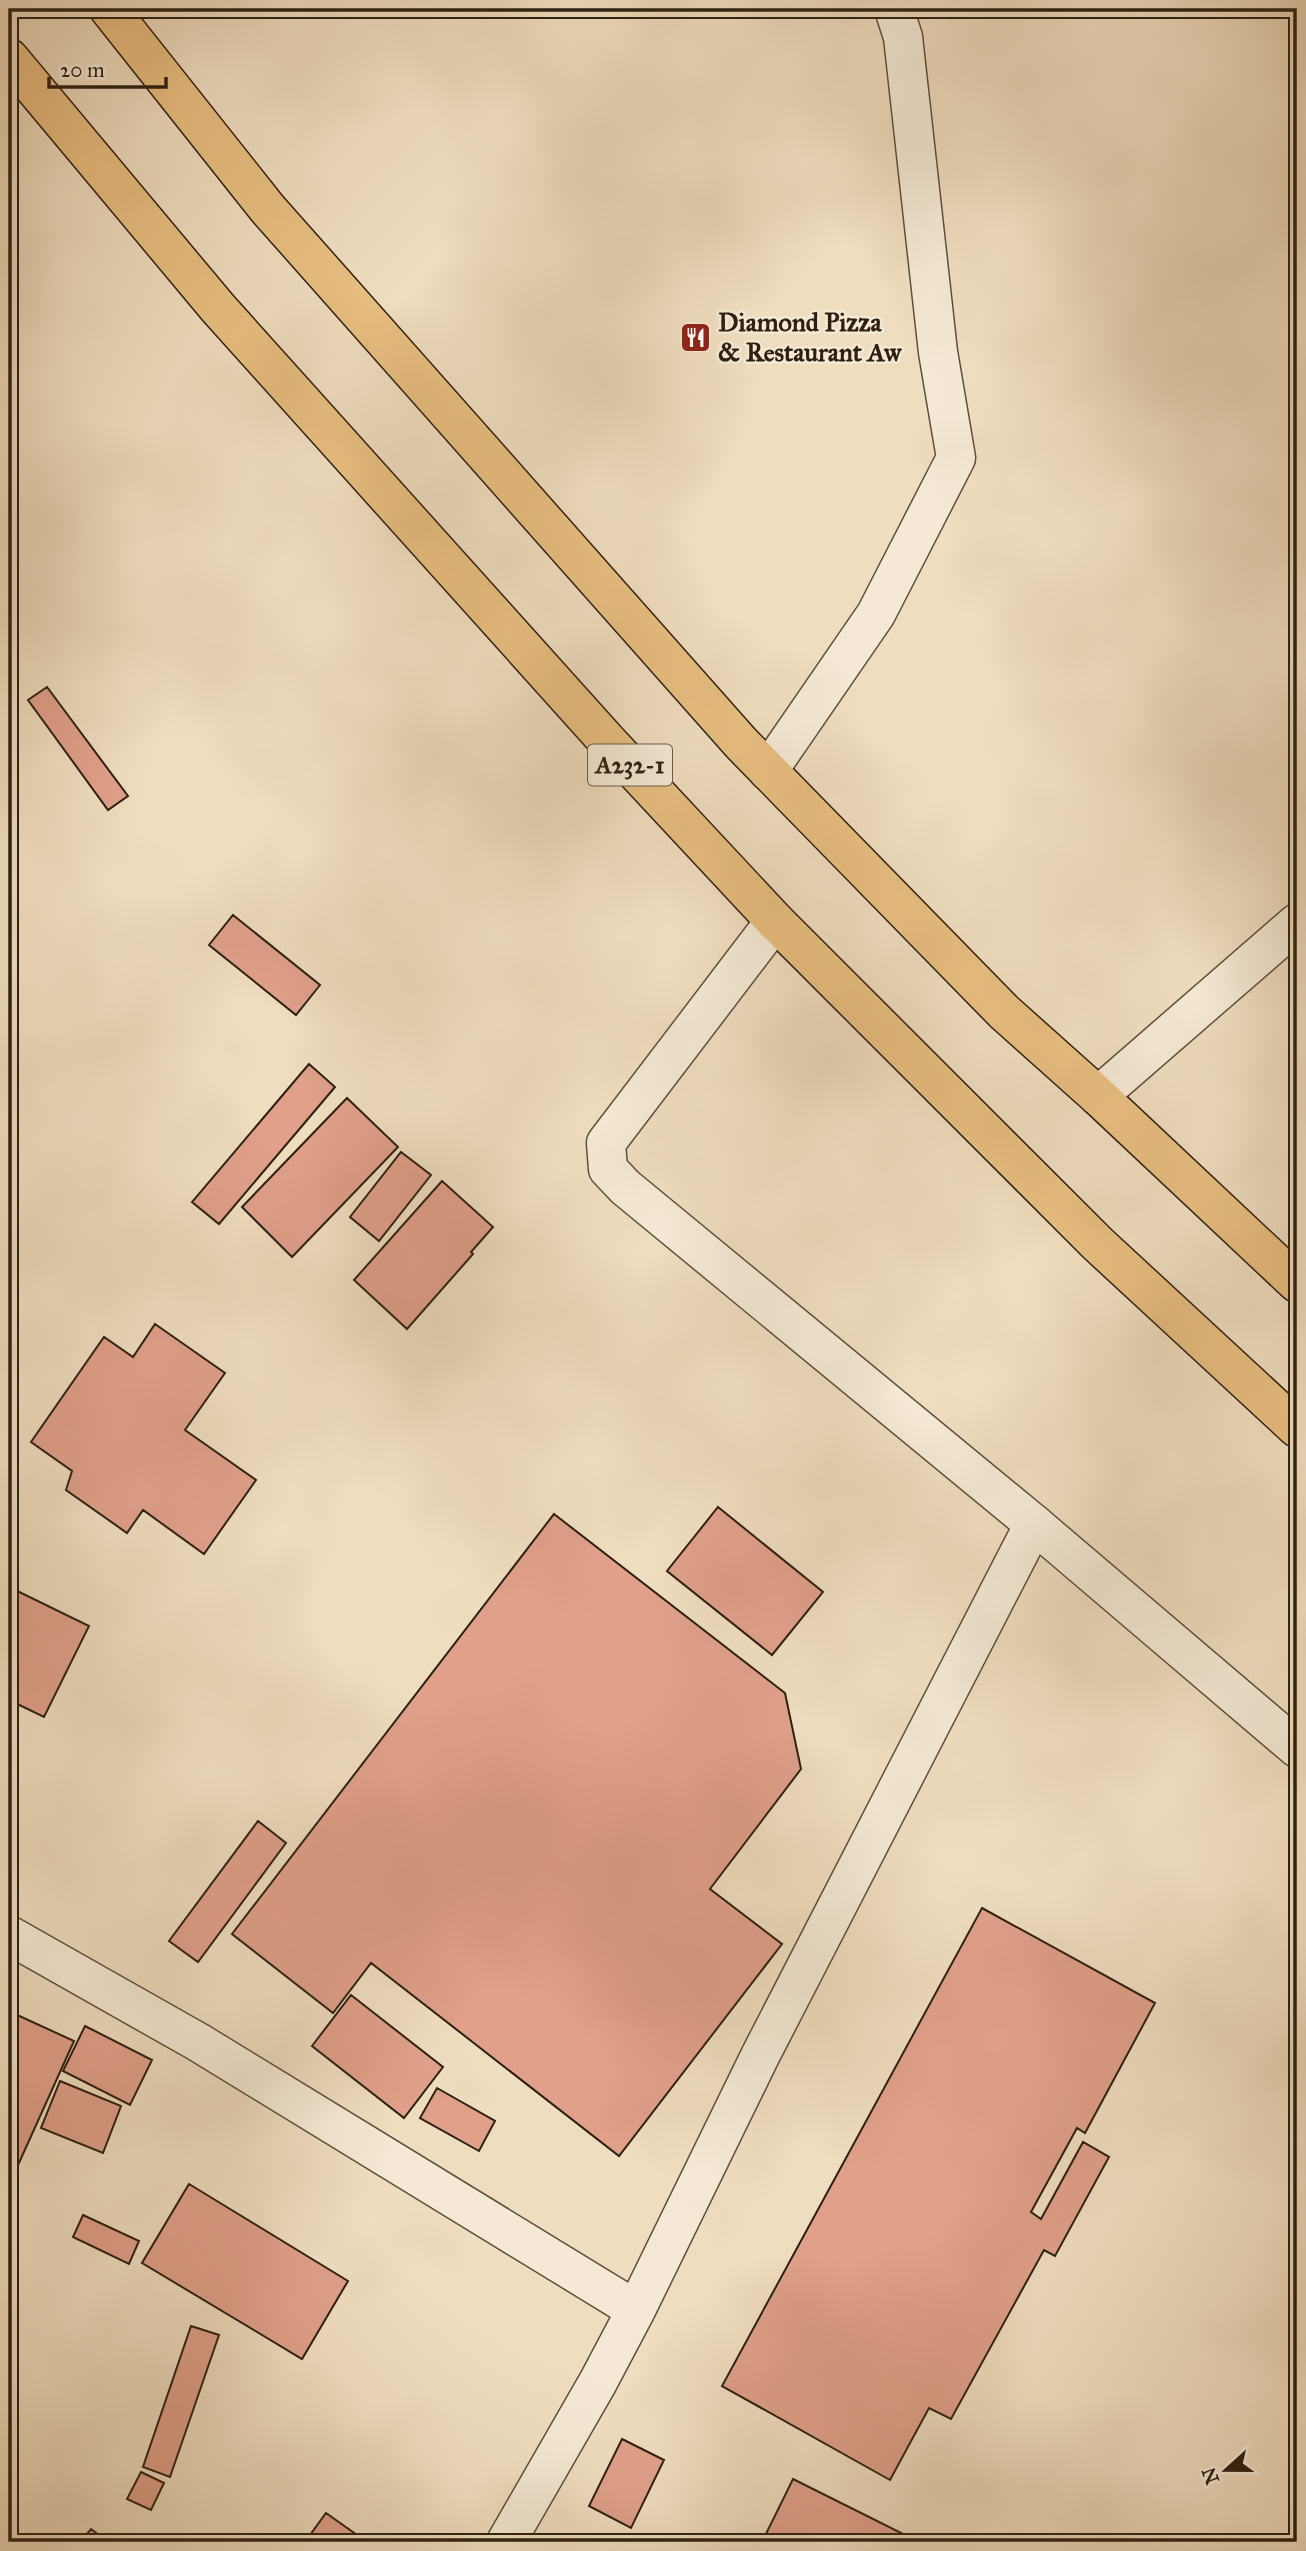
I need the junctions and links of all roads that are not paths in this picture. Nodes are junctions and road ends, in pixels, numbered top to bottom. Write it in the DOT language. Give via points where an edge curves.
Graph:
graph roads {
  1 [pos="109,9"];
  2 [pos="894,9"];
  3 [pos="9,58"];
  4 [pos="768,771"];
  5 [pos="775,921"];
  6 [pos="1297,923"];
  7 [pos="1098,1096"];
  8 [pos="1297,1283"];
  9 [pos="1297,1428"];
  10 [pos="1034,1524"];
  11 [pos="1297,1748"];
  12 [pos="9,1935"];
  13 [pos="636,2311"];
  14 [pos="506,2542"];
  1 -- 4 [label="highway" via="267,208"];
  2 -- 4 [label="street" via="903,37 938,352 956,458 876,614"];
  3 -- 5 [label="highway, A232-1" via="218,308"];
  4 -- 7 [label="highway" via="1004,1012"];
  5 -- 9 [label="highway, A232-1" via="1098,1244"];
  5 -- 10 [label="street" via="606,1143 608,1169 727,1273"];
  6 -- 7 [label="street"];
  7 -- 8 [label="highway"];
  10 -- 11 [label="street"];
  10 -- 13 [label="street" via="760,2056"];
  12 -- 13 [label="street" via="198,2042"];
  13 -- 14 [label="street"];
}
